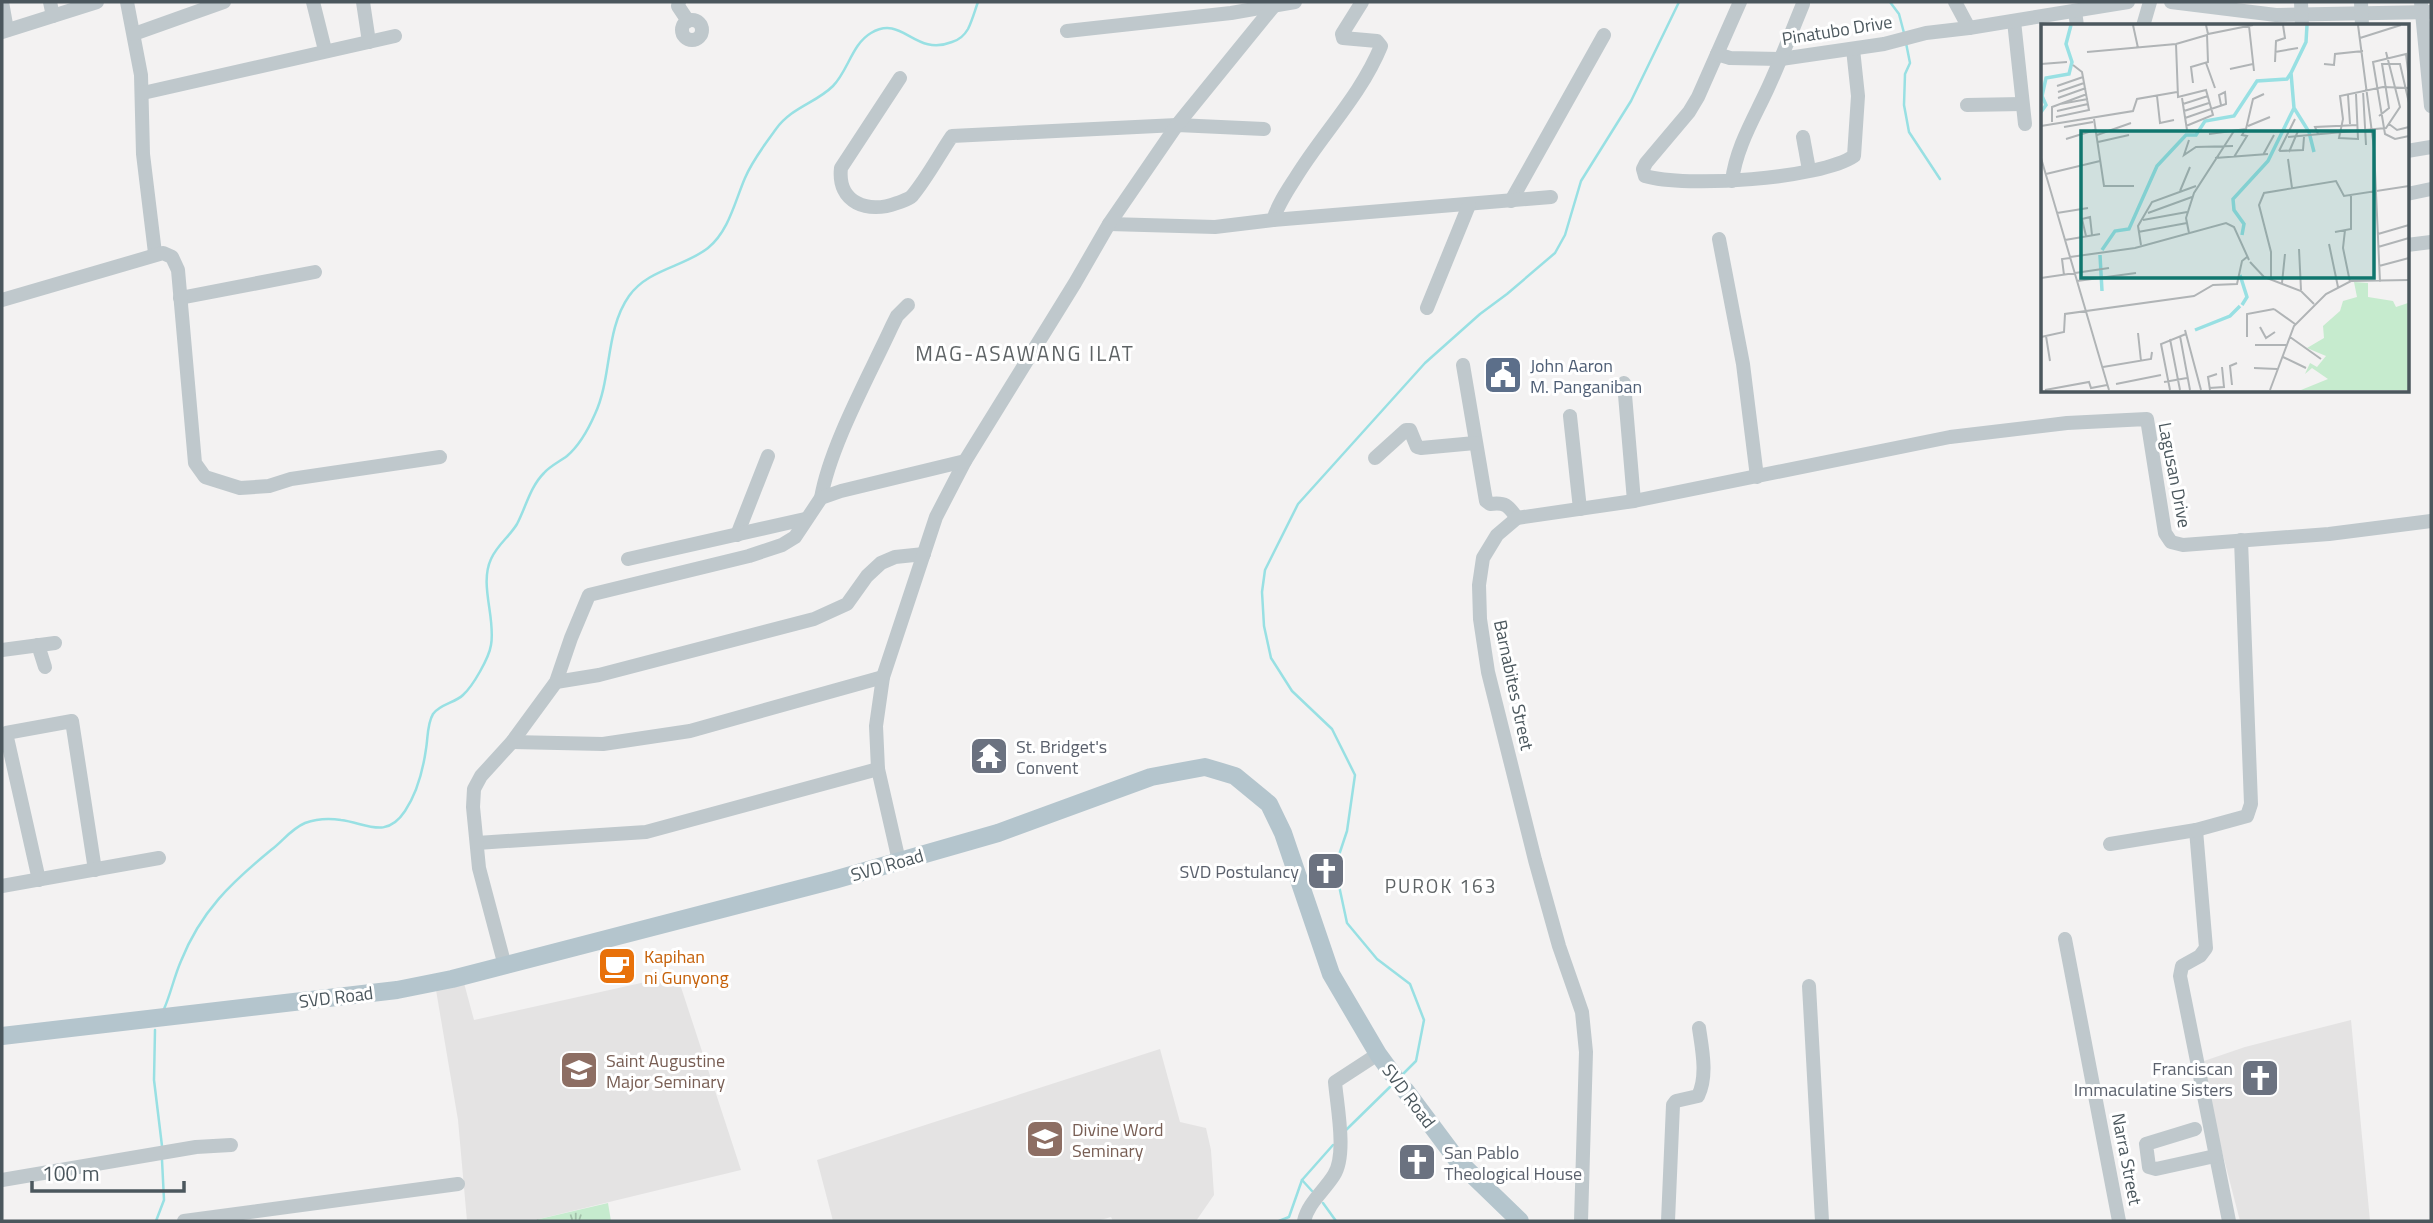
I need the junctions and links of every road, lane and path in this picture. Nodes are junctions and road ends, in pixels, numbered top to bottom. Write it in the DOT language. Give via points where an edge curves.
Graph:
graph roads {
  1 [pos="2,2"];
  2 [pos="97,2"];
  3 [pos="127,2"];
  4 [pos="224,2"];
  5 [pos="313,2"];
  6 [pos="363,2"];
  7 [pos="679,2"];
  8 [pos="1295,2"];
  9 [pos="1362,2"];
  10 [pos="1740,2"];
  11 [pos="1955,2"];
  12 [pos="2127,2"];
  13 [pos="2150,2"];
  14 [pos="2171,2"];
  15 [pos="1803,4"];
  16 [pos="1273,7"];
  17 [pos="1205,8"];
  18 [pos="52,9"];
  19 [pos="2425,9"];
  20 [pos="2075,10"];
  21 [pos="2362,14"];
  22 [pos="2301,15"];
  23 [pos="688,21"];
  24 [pos="2014,21"];
  25 [pos="2077,24"];
  26 [pos="2144,24"];
  27 [pos="1969,28"];
  28 [pos="4,31"];
  29 [pos="1068,31"];
  30 [pos="134,34"];
  31 [pos="1604,35"];
  32 [pos="395,36"];
  33 [pos="369,42"];
  34 [pos="1853,49"];
  35 [pos="325,50"];
  36 [pos="1717,54"];
  37 [pos="1781,59"];
  38 [pos="900,78"];
  39 [pos="143,93"];
  40 [pos="2022,104"];
  41 [pos="1967,105"];
  42 [pos="2431,106"];
  43 [pos="2025,124"];
  44 [pos="1177,125"];
  45 [pos="1264,129"];
  46 [pos="1803,137"];
  47 [pos="2431,146"];
  48 [pos="2408,151"];
  49 [pos="1809,170"];
  50 [pos="1732,181"];
  51 [pos="2431,188"];
  52 [pos="2408,194"];
  53 [pos="1551,197"];
  54 [pos="1511,201"];
  55 [pos="1469,205"];
  56 [pos="1273,220"];
  57 [pos="1109,224"];
  58 [pos="1719,239"];
  59 [pos="2431,242"];
  60 [pos="2408,245"];
  61 [pos="155,253"];
  62 [pos="315,272"];
  63 [pos="180,298"];
  64 [pos="2,300"];
  65 [pos="908,305"];
  66 [pos="1427,308"];
  67 [pos="1463,365"];
  68 [pos="1624,383"];
  69 [pos="1570,416"];
  70 [pos="1475,443"];
  71 [pos="768,456"];
  72 [pos="440,457"];
  73 [pos="1375,458"];
  74 [pos="965,461"];
  75 [pos="1757,477"];
  76 [pos="821,498"];
  77 [pos="1634,501"];
  78 [pos="1580,509"];
  79 [pos="1517,518"];
  80 [pos="805,519"];
  81 [pos="2431,521"];
  82 [pos="737,535"];
  83 [pos="2241,540"];
  84 [pos="924,554"];
  85 [pos="628,559"];
  86 [pos="55,643"];
  87 [pos="38,645"];
  88 [pos="2,650"];
  89 [pos="45,667"];
  90 [pos="883,677"];
  91 [pos="556,682"];
  92 [pos="512,742"];
  93 [pos="878,769"];
  94 [pos="2196,830"];
  95 [pos="477,843"];
  96 [pos="2110,844"];
  97 [pos="159,858"];
  98 [pos="899,861"];
  99 [pos="95,870"];
  100 [pos="39,880"];
  101 [pos="2,886"];
  102 [pos="2065,939"];
  103 [pos="505,966"];
  104 [pos="1809,986"];
  105 [pos="1699,1028"];
  106 [pos="2,1036"];
  107 [pos="1378,1055"];
  108 [pos="2195,1129"];
  109 [pos="231,1145"];
  110 [pos="2215,1156"];
  111 [pos="2,1180"];
  112 [pos="458,1184"];
  113 [pos="184,1221"];
  114 [pos="1304,1221"];
  115 [pos="1520,1221"];
  116 [pos="1581,1221"];
  117 [pos="1668,1221"];
  118 [pos="1822,1221"];
  119 [pos="2119,1221"];
  120 [pos="2229,1221"];
  1 -- 28 [label="street"];
  2 -- 18 [label="street"];
  3 -- 30 [label="street"];
  4 -- 30 [label="street"];
  5 -- 35 [label="street"];
  6 -- 33 [label="street"];
  7 -- 23 [label="street"];
  8 -- 16 [label="street"];
  9 -- 56 [label="street" via="1343,38 1377,41 1381,46"];
  10 -- 36 [label="street"];
  11 -- 27 [label="street"];
  12 -- 20 [label="street, Pinatubo Drive"];
  13 -- 26 [label="street"];
  14 -- 22 [label="street"];
  15 -- 37 [label="street"];
  16 -- 17 [label="street"];
  16 -- 44 [label="street"];
  17 -- 29 [label="street"];
  18 -- 28 [label="street"];
  19 -- 21 [label="street"];
  19 -- 42 [label="street"];
  20 -- 24 [label="street, Pinatubo Drive"];
  20 -- 25 [label="street"];
  21 -- 22 [label="street"];
  24 -- 27 [label="street, Pinatubo Drive"];
  24 -- 40 [label="street"];
  27 -- 34 [label="street, Pinatubo Drive"];
  30 -- 39 [label="street"];
  31 -- 54 [label="street"];
  32 -- 33 [label="street"];
  33 -- 35 [label="street"];
  34 -- 37 [label="street, Pinatubo Drive"];
  34 -- 49 [label="street" via="1858,96 1854,156"];
  35 -- 39 [label="street"];
  36 -- 37 [label="street, Pinatubo Drive"];
  36 -- 50 [label="street" via="1689,112 1651,155 1643,174 1667,180"];
  37 -- 50 [label="street" via="1742,141"];
  38 -- 44 [label="street" via="841,168 840,179 853,203 870,208 910,198 952,136"];
  39 -- 61 [label="street" via="143,154"];
  40 -- 41 [label="street"];
  40 -- 43 [label="street"];
  44 -- 45 [label="street"];
  44 -- 57 [label="street"];
  46 -- 49 [label="street"];
  47 -- 48 [label="street"];
  49 -- 50 [label="street"];
  51 -- 52 [label="street"];
  53 -- 54 [label="street"];
  54 -- 55 [label="street"];
  55 -- 56 [label="street"];
  55 -- 66 [label="street"];
  56 -- 57 [label="street" via="1215,227"];
  57 -- 74 [label="street"];
  58 -- 75 [label="street" via="1743,364"];
  59 -- 60 [label="street"];
  61 -- 63 [label="street" via="172,257"];
  61 -- 64 [label="street"];
  62 -- 63 [label="street"];
  63 -- 72 [label="street" via="195,463 205,477 240,488 269,486"];
  65 -- 76 [label="street" via="897,316 845,429"];
  67 -- 70 [label="street"];
  68 -- 77 [label="street"];
  69 -- 78 [label="street"];
  70 -- 73 [label="street" via="1421,448 1406,430"];
  70 -- 79 [label="street" via="1486,502 1503,502"];
  71 -- 82 [label="street"];
  74 -- 76 [label="street"];
  74 -- 84 [label="street" via="936,517"];
  75 -- 77 [label="street"];
  75 -- 83 [label="street, Lagusan Drive" via="1950,437 2147,419 2165,533 2171,542"];
  76 -- 80 [label="street"];
  77 -- 78 [label="street"];
  78 -- 79 [label="street"];
  79 -- 116 [label="street, Barnabites Street" via="1497,535 1483,558 1480,619 1488,672 1532,848 1582,1012 1586,1052"];
  80 -- 82 [label="street"];
  80 -- 91 [label="street" via="795,537 782,545 589,595"];
  81 -- 83 [label="street, Lagusan Drive"];
  82 -- 85 [label="street"];
  83 -- 94 [label="street" via="2251,804 2247,816"];
  84 -- 90 [label="street"];
  84 -- 91 [label="street" via="881,563 847,604 814,620"];
  86 -- 87 [label="street"];
  87 -- 88 [label="street"];
  87 -- 89 [label="street"];
  90 -- 92 [label="street" via="690,731 603,744"];
  90 -- 93 [label="street" via="876,726"];
  91 -- 92 [label="street"];
  92 -- 95 [label="street" via="474,789"];
  93 -- 95 [label="street" via="646,832"];
  93 -- 98 [label="street"];
  94 -- 96 [label="street"];
  94 -- 110 [label="street" via="2206,948 2182,966 2180,976"];
  95 -- 103 [label="street" via="479,868"];
  97 -- 99 [label="street"];
  98 -- 103 [label="main road, SVD Road"];
  98 -- 107 [label="main road, SVD Road" via="998,833 1151,777 1205,767 1236,776 1269,804 1331,974"];
  99 -- 100 [label="street"];
  99 -- 100 [label="street" via="72,721 6,733"];
  100 -- 101 [label="street"];
  102 -- 119 [label="street, Narra Street"];
  103 -- 106 [label="main road, SVD Road" via="397,990"];
  104 -- 118 [label="street"];
  105 -- 117 [label="street" via="1701,1090 1698,1096 1673,1105"];
  107 -- 114 [label="street" via="1335,1082 1339,1161"];
  107 -- 115 [label="main road, SVD Road" via="1458,1161"];
  108 -- 110 [label="street" via="2146,1144 2149,1167"];
  109 -- 111 [label="street"];
  110 -- 120 [label="street"];
  112 -- 113 [label="street"];
}
